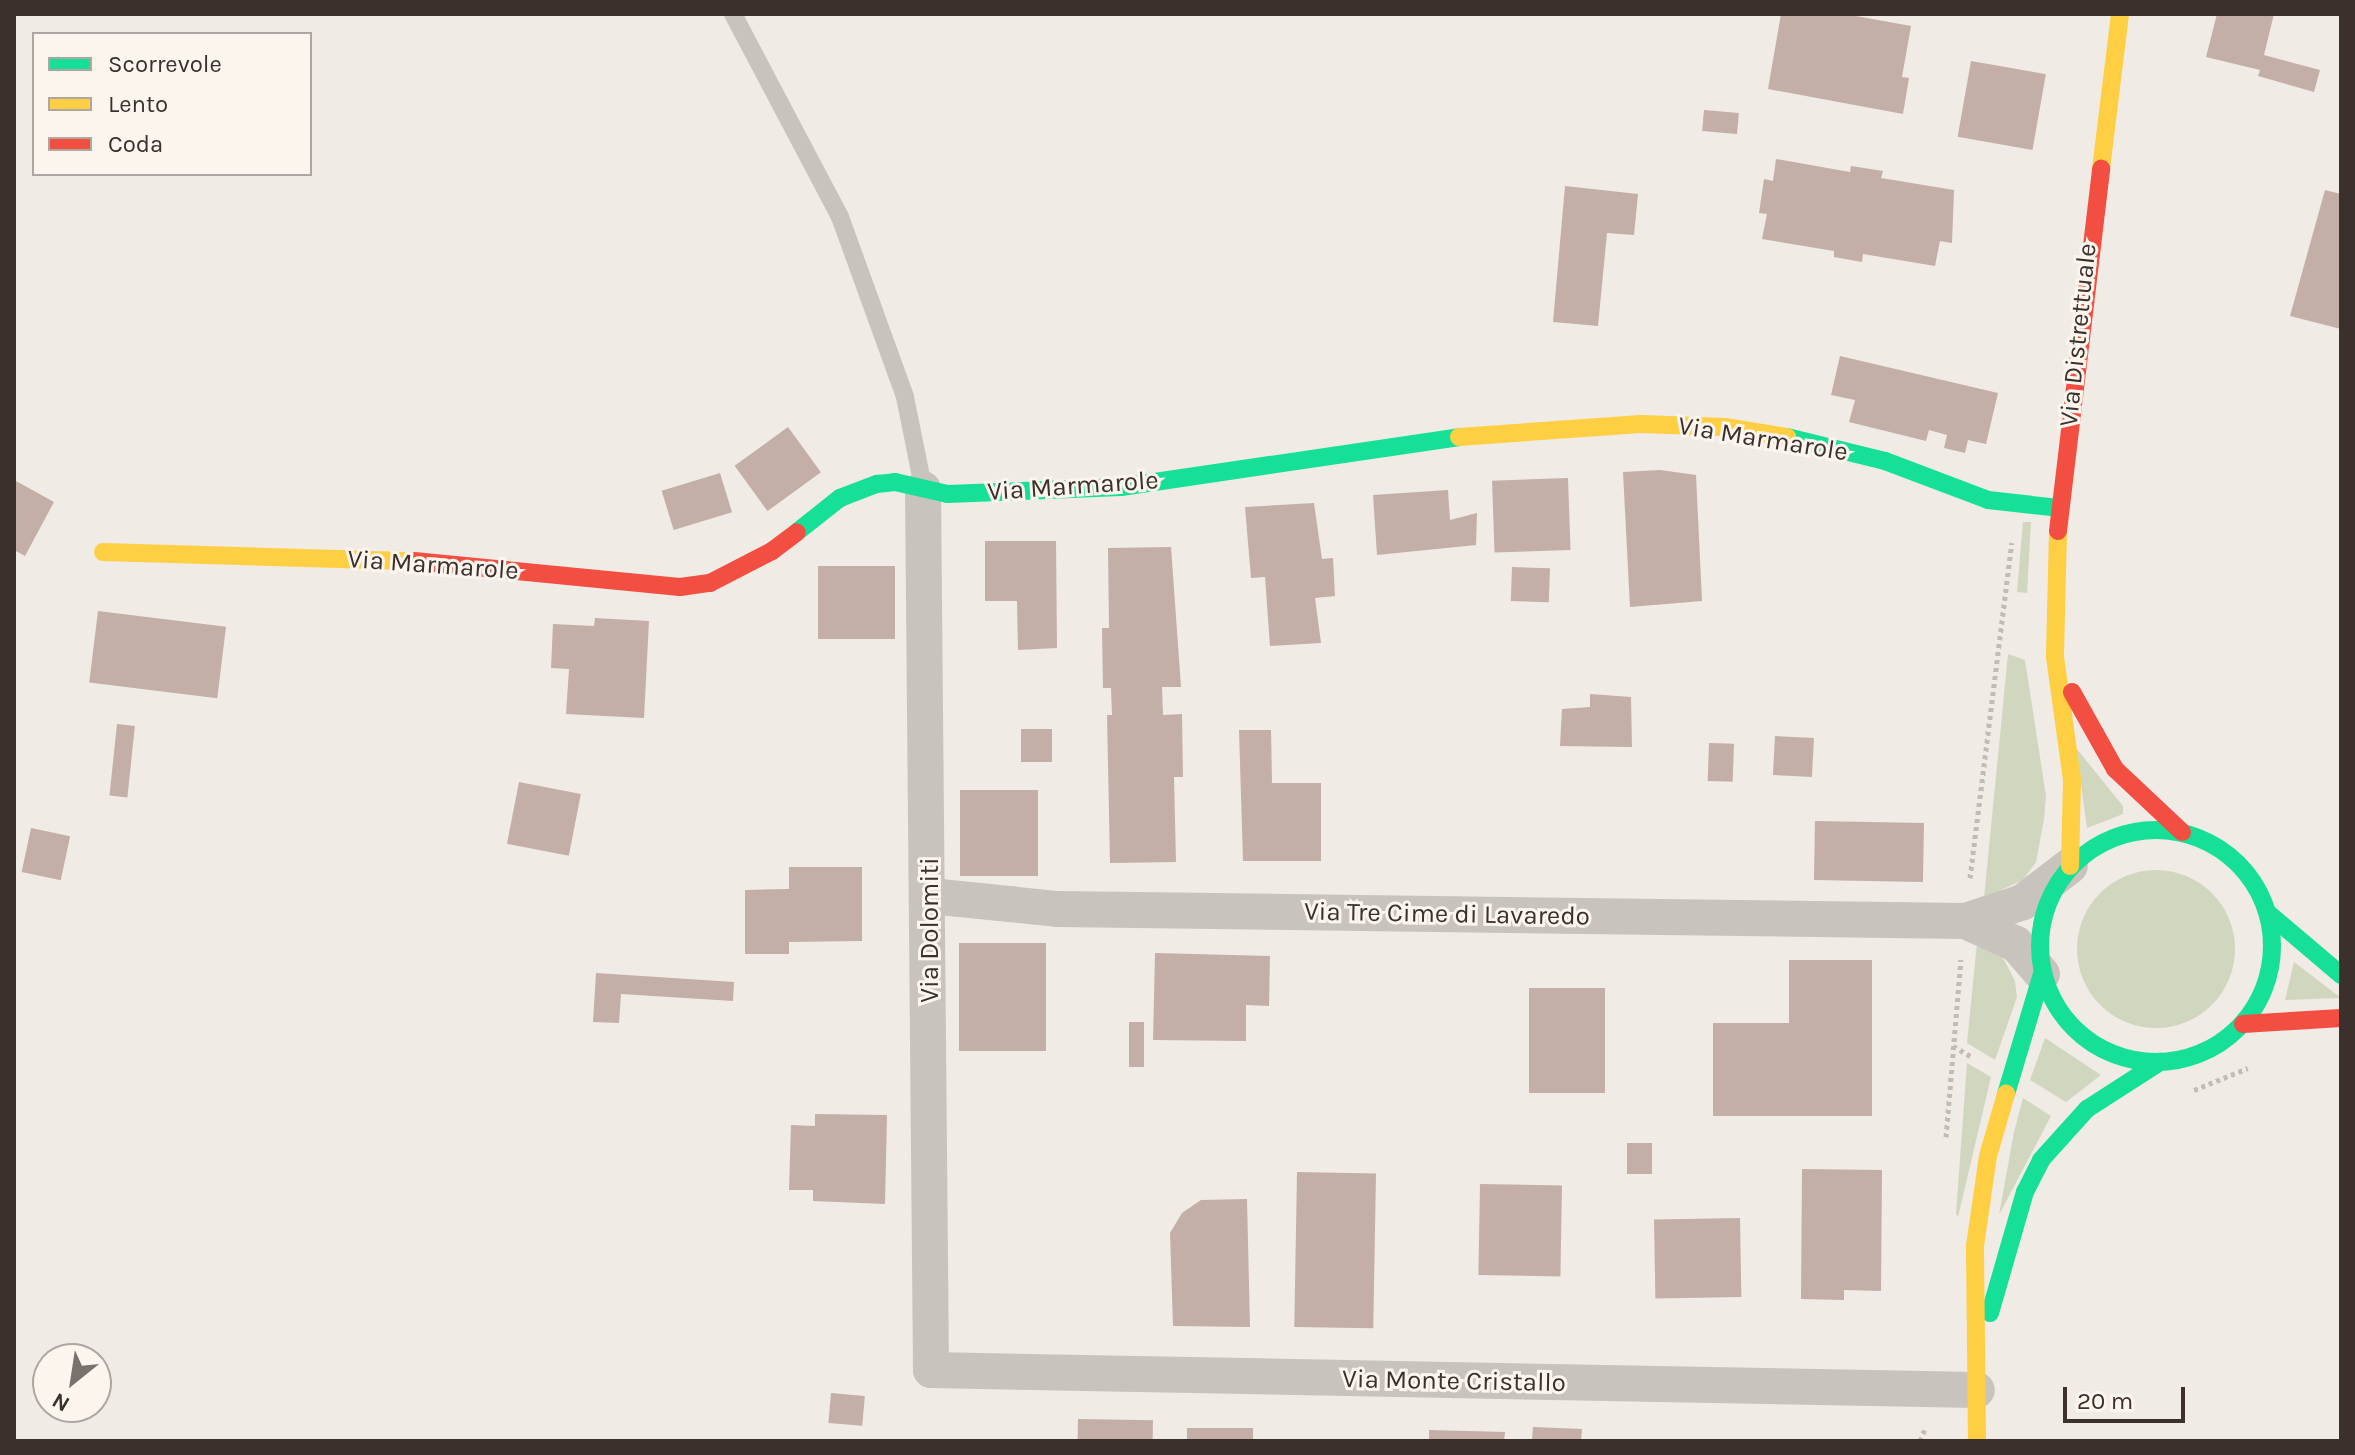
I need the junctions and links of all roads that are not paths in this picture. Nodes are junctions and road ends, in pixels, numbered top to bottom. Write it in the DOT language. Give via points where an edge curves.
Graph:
graph roads {
  1 [pos="733,14"];
  2 [pos="2120,14"];
  3 [pos="923,489"];
  4 [pos="2059,508"];
  5 [pos="103,552"];
  6 [pos="2055,657"];
  7 [pos="2182,832"];
  8 [pos="2070,866"];
  9 [pos="930,896"];
  10 [pos="2268,913"];
  11 [pos="1965,921"];
  12 [pos="2042,974"];
  13 [pos="2341,975"];
  14 [pos="2341,1018"];
  15 [pos="2243,1024"];
  16 [pos="2160,1062"];
  17 [pos="1978,1354"];
  18 [pos="931,1370"];
  19 [pos="1977,1390"];
  20 [pos="1977,1441"];
  1 -- 3 [label="lane" via="840,217 905,397"];
  2 -- 4 [label="main road, Via Distrettuale"];
  3 -- 4 [label="main road, Via Marmarole" via="948,494 1121,487 1475,435 1681,424 1846,449 2017,506"];
  3 -- 5 [label="main road, Via Marmarole" via="895,482 858,489 772,551 710,583 680,587 442,562"];
  3 -- 9 [label="street, Via Dolomiti"];
  4 -- 6 [label="main road, Via Distrettuale"];
  6 -- 7 [label="main road, Via Distrettuale" via="2089,730 2115,769"];
  6 -- 8 [label="main road, Via Distrettuale" via="2072,779"];
  7 -- 8 [label="main road, Via Distrettuale" via="2121,834"];
  7 -- 10 [label="main road, Via Distrettuale" via="2211,843 2235,861"];
  8 -- 11 [label="street, Via Tre Cime di Lavaredo" via="2023,902"];
  8 -- 12 [label="main road, Via Distrettuale" via="2049,898 2039,935"];
  9 -- 11 [label="street, Via Tre Cime di Lavaredo" via="1058,909"];
  9 -- 18 [label="street, Via Dolomiti"];
  10 -- 13 [label="main road"];
  10 -- 15 [label="main road, Via Distrettuale" via="2272,952 2264,990"];
  11 -- 12 [label="street, Via Tre Cime di Lavaredo" via="2016,944"];
  12 -- 16 [label="main road, Via Distrettuale" via="2058,1011 2086,1039 2121,1057"];
  12 -- 17 [label="main road, Via Distrettuale" via="1988,1156 1975,1246"];
  14 -- 15 [label="main road"];
  15 -- 16 [label="main road, Via Distrettuale" via="2219,1044 2191,1057"];
  16 -- 17 [label="main road, Via Distrettuale" via="2087,1109 2041,1160 2025,1192"];
  17 -- 19 [label="main road, Via Distrettuale"];
  18 -- 19 [label="street, Via Monte Cristallo"];
  19 -- 20 [label="main road, Via Distrettuale"];
}
